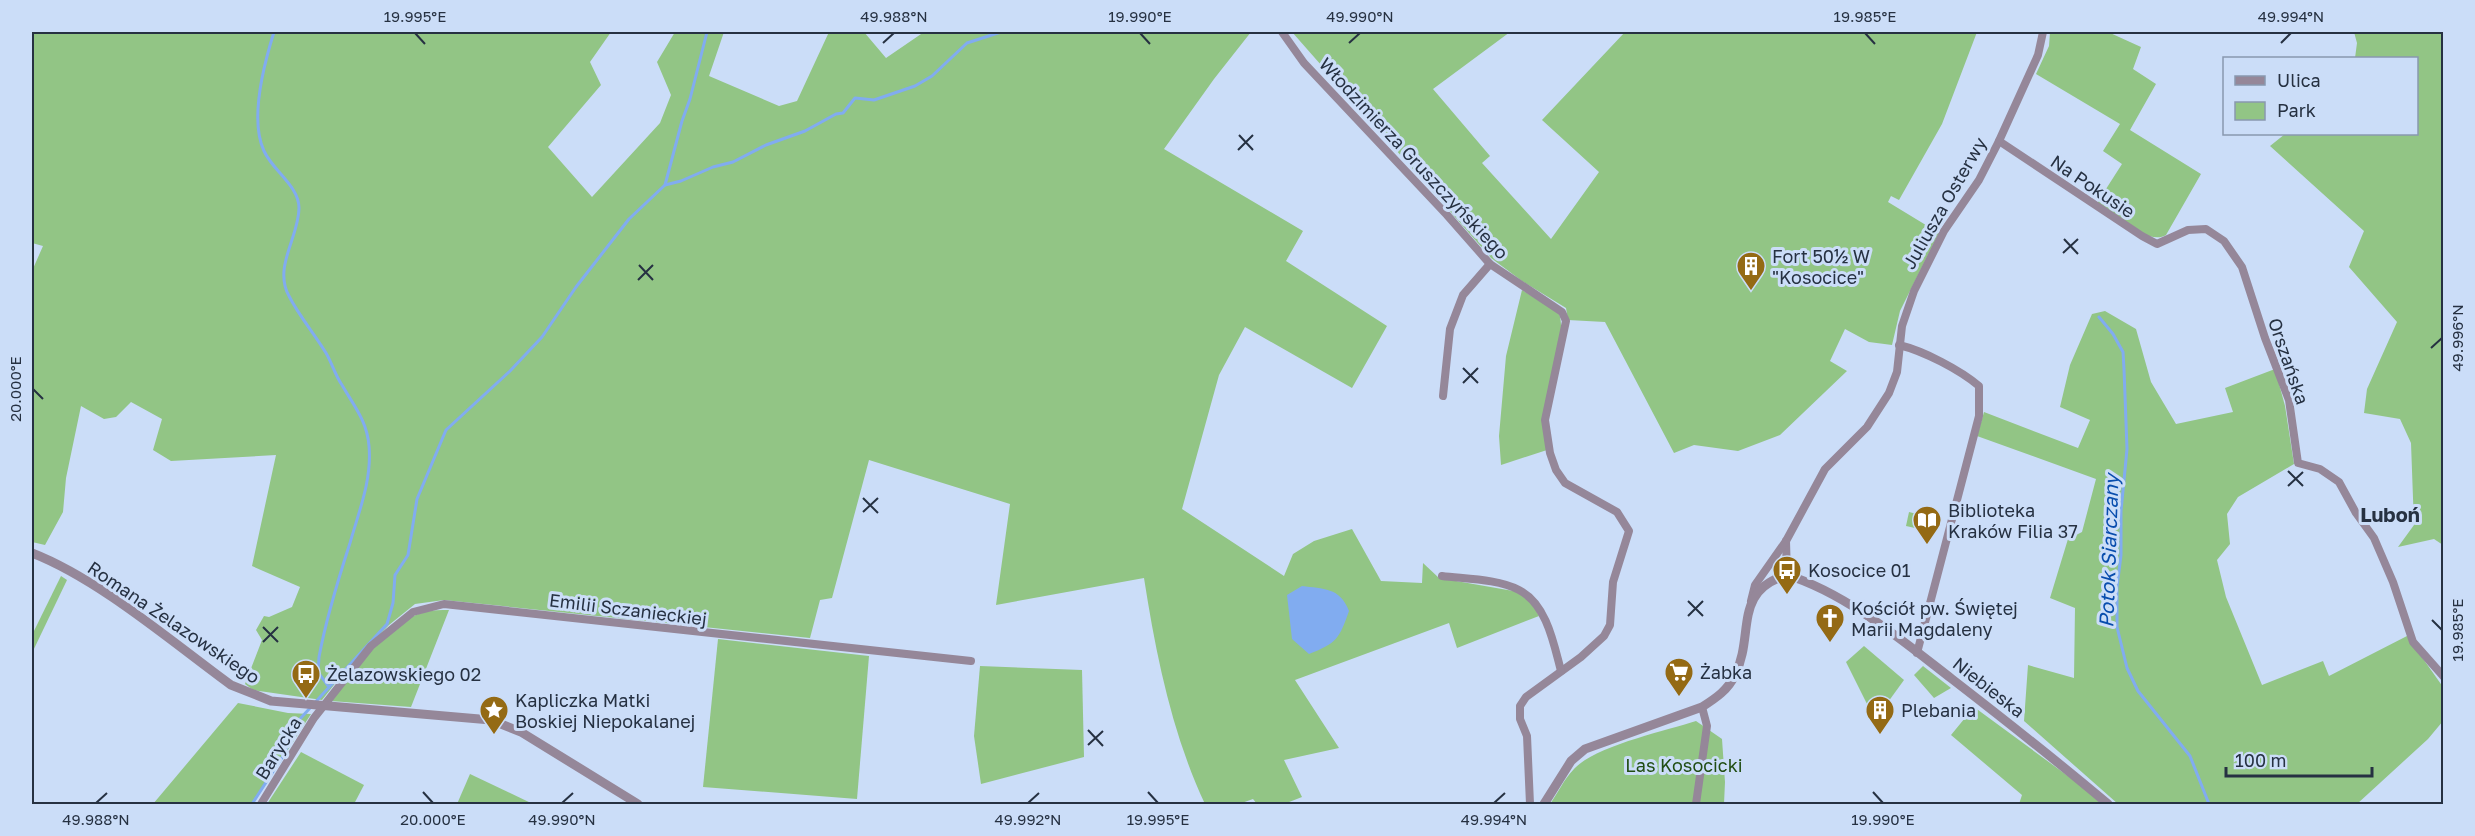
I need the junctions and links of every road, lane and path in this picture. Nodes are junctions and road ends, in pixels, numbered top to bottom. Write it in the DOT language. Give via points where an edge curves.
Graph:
graph roads {
  1 [pos="1282,32"];
  2 [pos="2043,32"];
  3 [pos="1999,141"];
  4 [pos="2175,237"];
  5 [pos="1490,264"];
  6 [pos="1899,345"];
  7 [pos="1443,396"];
  8 [pos="1786,541"];
  9 [pos="32,553"];
  10 [pos="1787,575"];
  11 [pos="1442,576"];
  12 [pos="1751,600"];
  13 [pos="1917,653"];
  14 [pos="972,661"];
  15 [pos="1561,671"];
  16 [pos="2444,677"];
  17 [pos="320,707"];
  18 [pos="1702,707"];
  19 [pos="261,804"];
  20 [pos="638,804"];
  21 [pos="1530,804"];
  22 [pos="1544,804"];
  23 [pos="1696,804"];
  24 [pos="2108,804"];
  1 -- 5 [label="street, Włodzimierza Gruszczyńskiego" via="1304,63"];
  2 -- 3 [label="street, Juliusza Osterwy" via="2038,55"];
  3 -- 4 [label="street, Na Pokusie" via="2142,236 2157,244"];
  3 -- 6 [label="street, Juliusza Osterwy" via="1921,273 1907,307"];
  4 -- 16 [label="street, Orszańska" via="2188,231 2212,231 2242,267 2289,400 2298,463 2320,469 2339,482 2377,544 2413,642"];
  5 -- 7 [label="street" via="1463,296 1450,329"];
  5 -- 15 [label="street, Włodzimierza Gruszczyńskiego" via="1562,312 1566,321 1564,336 1545,420 1550,453 1565,483 1617,512 1629,531 1612,582 1610,625 1596,645"];
  6 -- 8 [label="street, Juliusza Osterwy" via="1896,372 1880,410 1825,469"];
  6 -- 13 [label="street" via="1979,386 1979,416"];
  8 -- 10 [label="street"];
  8 -- 12 [label="street, Juliusza Osterwy" via="1755,585"];
  9 -- 17 [label="street, Romana Żelazowskiego" via="53,561 118,602 231,685 260,698"];
  10 -- 12 [label="street" via="1762,586"];
  10 -- 13 [label="street, Niebieska" via="1850,606"];
  11 -- 15 [label="street" via="1520,590 1546,622"];
  12 -- 18 [label="street, Juliusza Osterwy" via="1736,674 1718,698"];
  13 -- 24 [label="street, Niebieska"];
  14 -- 17 [label="street, Emilii Sczanieckiej" via="444,604 413,612 396,624 371,646"];
  15 -- 21 [label="street, Włodzimierza Gruszczyńskiego" via="1520,706 1527,736"];
  17 -- 19 [label="street, Barycka"];
  17 -- 20 [label="street, Romana Żelazowskiego" via="491,720 521,732"];
  18 -- 22 [label="street" via="1586,749 1571,761"];
  18 -- 23 [label="street" via="1707,726"];
}
